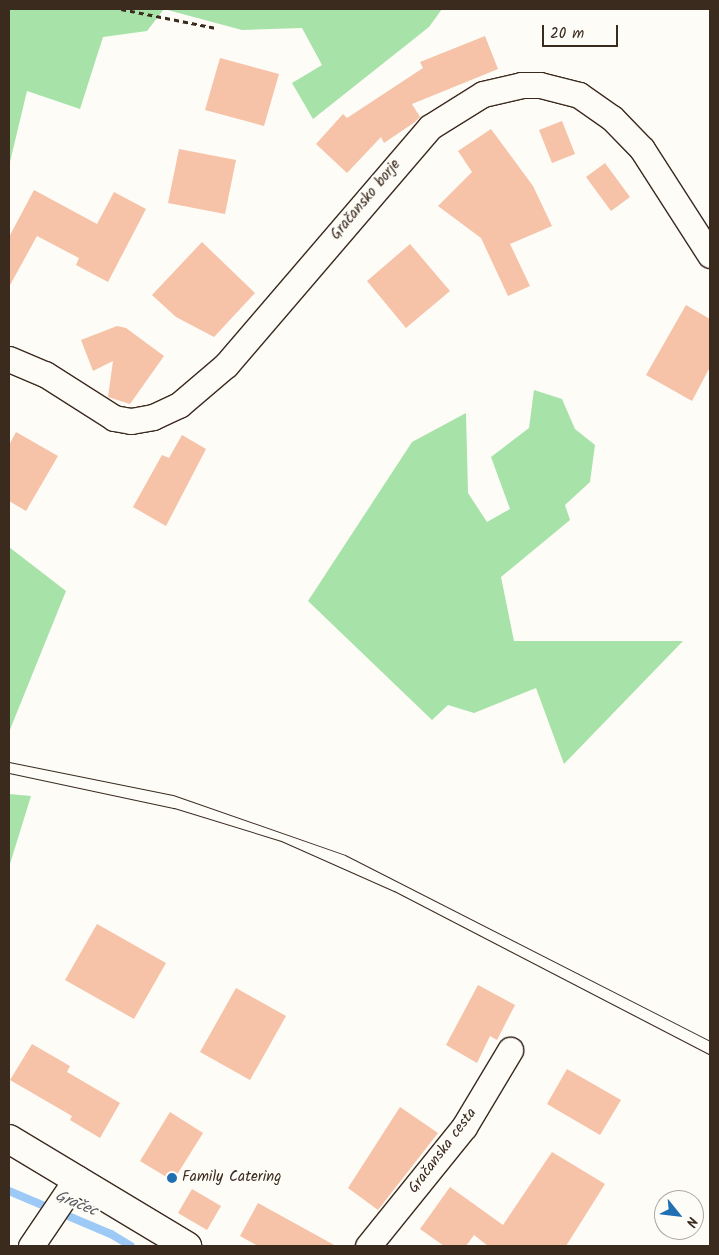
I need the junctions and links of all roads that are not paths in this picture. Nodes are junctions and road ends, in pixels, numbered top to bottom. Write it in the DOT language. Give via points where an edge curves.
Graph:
graph roads {
  1 [pos="710,254"];
  2 [pos="9,359"];
  3 [pos="510,1050"];
  4 [pos="9,1138"];
  5 [pos="76,1178"];
  6 [pos="38,1238"];
  7 [pos="187,1246"];
  8 [pos="368,1246"];
  1 -- 2 [label="street, Gračansko borje" via="642,150 612,118 566,90 521,85 483,94 430,127 226,365 179,405 154,417 131,421 114,418 45,374"];
  3 -- 8 [label="street, Gračanska cesta" via="464,1127"];
  4 -- 5 [label="main road"];
  5 -- 6 [label="street"];
  5 -- 7 [label="main road"];
}
